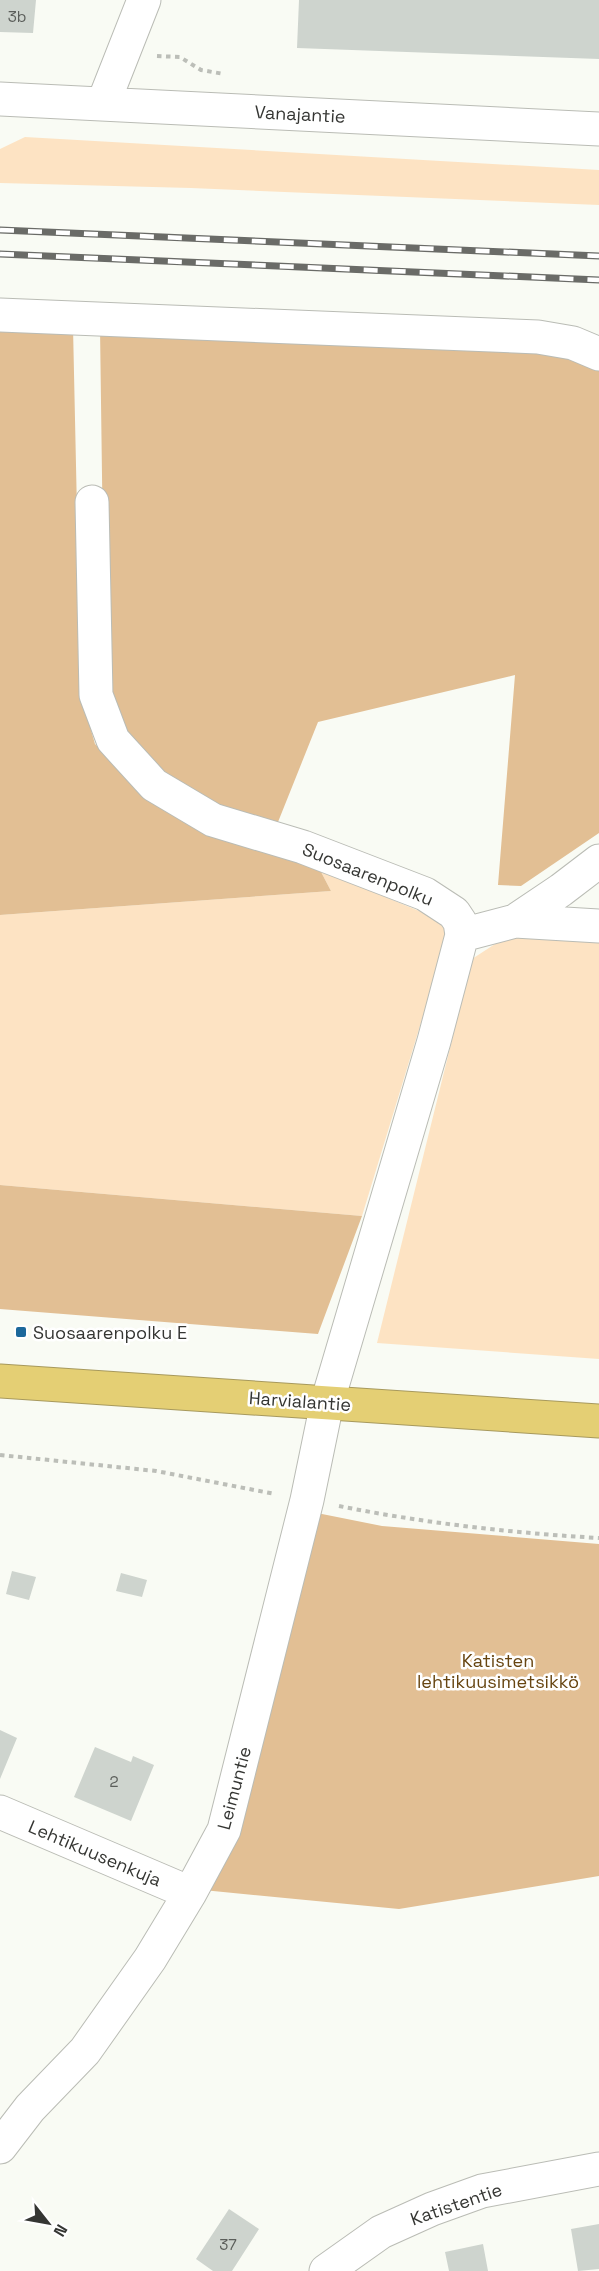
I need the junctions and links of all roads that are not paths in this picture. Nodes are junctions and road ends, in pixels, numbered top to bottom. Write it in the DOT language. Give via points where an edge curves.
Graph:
graph roads {
  1 [pos="144,0"];
  2 [pos="0,99"];
  3 [pos="104,104"];
  4 [pos="599,129"];
  5 [pos="0,315"];
  6 [pos="599,354"];
  7 [pos="92,502"];
  8 [pos="599,861"];
  9 [pos="515,921"];
  10 [pos="599,926"];
  11 [pos="462,934"];
  12 [pos="0,1381"];
  13 [pos="327,1403"];
  14 [pos="599,1421"];
  15 [pos="0,1812"];
  16 [pos="190,1893"];
  17 [pos="0,2147"];
  18 [pos="599,2169"];
  19 [pos="326,2271"];
  1 -- 3 [label="street"];
  2 -- 3 [label="street, Vanajantie"];
  3 -- 4 [label="street, Vanajantie"];
  5 -- 6 [label="street" via="538,337 573,343"];
  7 -- 11 [label="street, Suosaarenpolku" via="96,695 112,740 154,785 213,820 303,847 425,894 458,917"];
  8 -- 9 [label="street"];
  9 -- 10 [label="street"];
  9 -- 11 [label="street"];
  11 -- 13 [label="street"];
  12 -- 13 [label="highway, Harvialantie"];
  13 -- 14 [label="highway, Harvialantie"];
  13 -- 16 [label="street, Leimuntie" via="307,1500 224,1830"];
  15 -- 16 [label="street, Lehtikuusenkuja"];
  16 -- 17 [label="street, Leimuntie" via="150,1959 85,2051 30,2108"];
  18 -- 19 [label="street, Katistentie" via="482,2191 432,2209 381,2232"];
}
